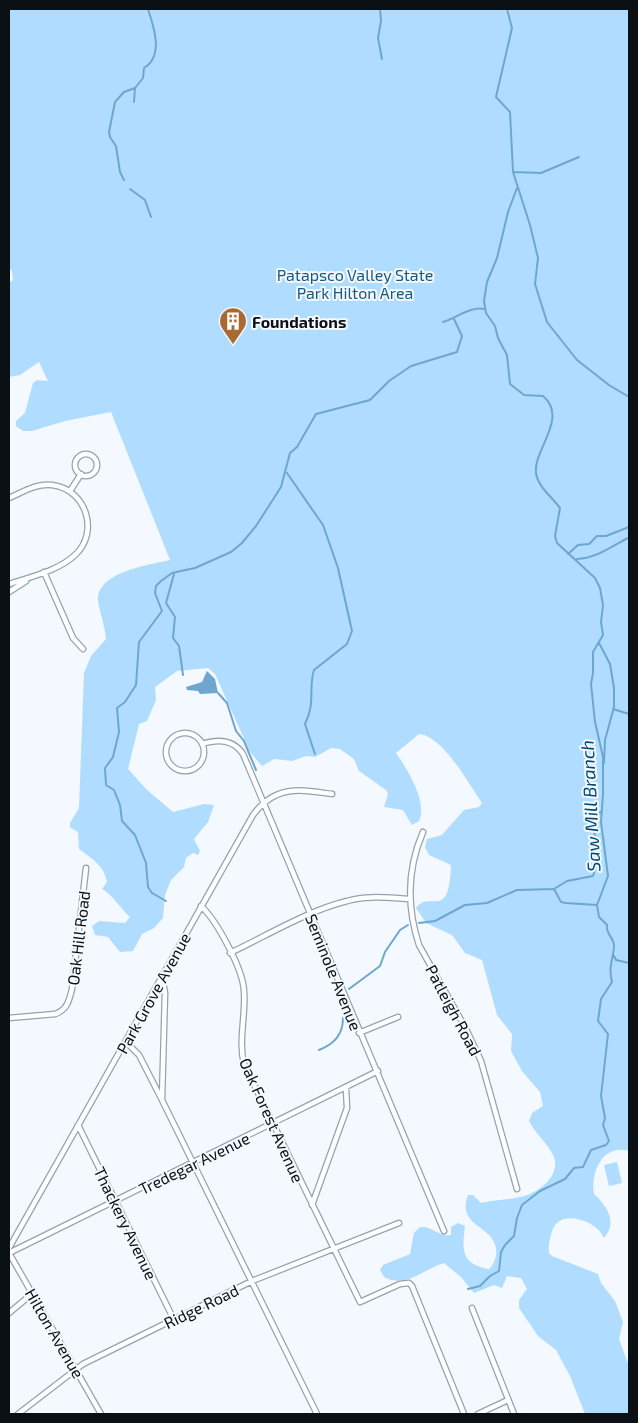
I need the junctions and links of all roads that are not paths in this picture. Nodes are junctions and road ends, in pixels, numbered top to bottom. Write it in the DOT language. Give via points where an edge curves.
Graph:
graph roads {
  1 [pos="81,474"];
  2 [pos="70,491"];
  3 [pos="9,498"];
  4 [pos="44,572"];
  5 [pos="29,579"];
  6 [pos="9,584"];
  7 [pos="9,592"];
  8 [pos="83,649"];
  9 [pos="202,744"];
  10 [pos="332,794"];
  11 [pos="264,800"];
  12 [pos="423,832"];
  13 [pos="86,868"];
  14 [pos="409,899"];
  15 [pos="201,906"];
  16 [pos="310,914"];
  17 [pos="230,953"];
  18 [pos="162,977"];
  19 [pos="9,1018"];
  20 [pos="398,1018"];
  21 [pos="359,1033"];
  22 [pos="126,1042"];
  23 [pos="378,1071"];
  24 [pos="346,1088"];
  25 [pos="162,1100"];
  26 [pos="272,1124"];
  27 [pos="78,1126"];
  28 [pos="194,1163"];
  29 [pos="516,1188"];
  30 [pos="115,1202"];
  31 [pos="312,1205"];
  32 [pos="399,1223"];
  33 [pos="444,1231"];
  34 [pos="9,1248"];
  35 [pos="333,1249"];
  36 [pos="9,1253"];
  37 [pos="252,1281"];
  38 [pos="32,1293"];
  39 [pos="472,1308"];
  40 [pos="9,1313"];
  41 [pos="174,1320"];
  42 [pos="75,1368"];
  43 [pos="508,1400"];
  44 [pos="18,1414"];
  45 [pos="102,1414"];
  46 [pos="317,1414"];
  47 [pos="464,1414"];
  48 [pos="478,1414"];
  49 [pos="514,1414"];
  1 -- 1 [label="street" via="88,476 95,470 96,462 92,456 85,454 77,459 76,467"];
  1 -- 2 [label="street"];
  2 -- 3 [label="street" via="42,485"];
  2 -- 4 [label="street" via="86,511 87,536 73,557"];
  4 -- 5 [label="street"];
  4 -- 8 [label="street" via="73,638"];
  5 -- 6 [label="street"];
  5 -- 7 [label="street"];
  9 -- 9 [label="street, Seminole Avenue" via="190,734 174,736 166,746 168,762 181,771 194,769 203,760"];
  9 -- 11 [label="street, Seminole Avenue" via="225,741 239,748"];
  10 -- 11 [label="street" via="297,790"];
  11 -- 15 [label="street, Park Grove Avenue"];
  11 -- 16 [label="street, Seminole Avenue"];
  12 -- 14 [label="street, Patleigh Road"];
  13 -- 19 [label="street, Oak Hill Road" via="68,1004 55,1014"];
  14 -- 16 [label="street" via="348,900"];
  14 -- 29 [label="street, Patleigh Road" via="419,945 481,1062"];
  15 -- 17 [label="street, Oak Forest Avenue" via="216,924"];
  15 -- 18 [label="street, Park Grove Avenue"];
  16 -- 17 [label="street"];
  16 -- 21 [label="street, Seminole Avenue"];
  17 -- 26 [label="street, Oak Forest Avenue" via="244,989 241,1045 244,1064"];
  18 -- 22 [label="street, Park Grove Avenue"];
  18 -- 25 [label="street" via="165,993"];
  20 -- 21 [label="street"];
  21 -- 23 [label="street, Seminole Avenue"];
  22 -- 25 [label="street" via="139,1055"];
  22 -- 27 [label="street, Park Grove Avenue"];
  23 -- 24 [label="street, Tredegar Avenue"];
  23 -- 33 [label="street, Seminole Avenue"];
  24 -- 26 [label="street, Tredegar Avenue"];
  24 -- 31 [label="street" via="347,1108"];
  25 -- 28 [label="street"];
  26 -- 28 [label="street, Tredegar Avenue"];
  26 -- 31 [label="street, Oak Forest Avenue"];
  27 -- 30 [label="street, Thackery Avenue"];
  27 -- 34 [label="street, Park Grove Avenue"];
  28 -- 30 [label="street, Tredegar Avenue"];
  28 -- 37 [label="street"];
  30 -- 36 [label="street, Tredegar Avenue"];
  30 -- 41 [label="street, Thackery Avenue"];
  31 -- 35 [label="street, Oak Forest Avenue"];
  32 -- 35 [label="street, Ridge Road"];
  35 -- 37 [label="street, Ridge Road"];
  35 -- 47 [label="street, Oak Forest Avenue" via="360,1302 400,1284 412,1286"];
  36 -- 38 [label="street, Hilton Avenue"];
  37 -- 41 [label="street, Ridge Road"];
  37 -- 46 [label="street"];
  38 -- 40 [label="street"];
  38 -- 42 [label="street, Hilton Avenue"];
  39 -- 43 [label="street"];
  41 -- 42 [label="street, Ridge Road"];
  42 -- 44 [label="street, Ridge Road"];
  42 -- 45 [label="street, Hilton Avenue"];
  43 -- 48 [label="street"];
  43 -- 49 [label="street"];
}
